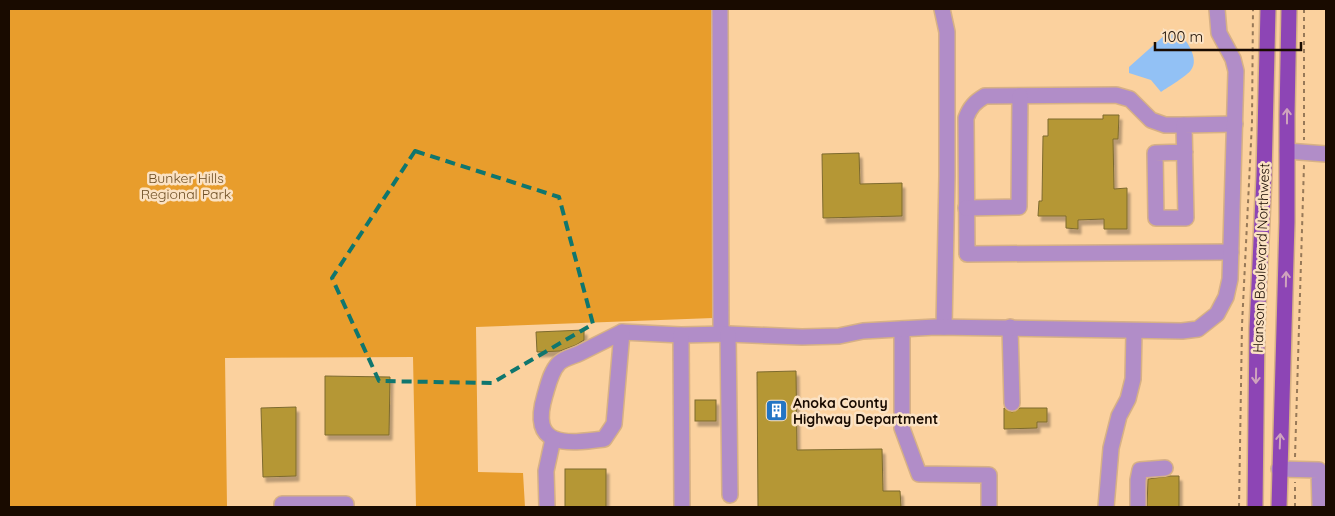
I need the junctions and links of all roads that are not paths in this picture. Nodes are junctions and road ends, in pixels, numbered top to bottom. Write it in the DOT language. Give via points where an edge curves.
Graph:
graph roads {
  1 [pos="720,9"];
  2 [pos="942,9"];
  3 [pos="1217,9"];
  4 [pos="1268,9"];
  5 [pos="1289,9"];
  6 [pos="1020,96"];
  7 [pos="1235,124"];
  8 [pos="1184,126"];
  9 [pos="1287,151"];
  10 [pos="1185,152"];
  11 [pos="1326,154"];
  12 [pos="966,208"];
  13 [pos="1230,252"];
  14 [pos="944,327"];
  15 [pos="1010,327"];
  16 [pos="902,329"];
  17 [pos="622,332"];
  18 [pos="1134,332"];
  19 [pos="724,334"];
  20 [pos="681,335"];
  21 [pos="1012,403"];
  22 [pos="553,439"];
  23 [pos="1165,468"];
  24 [pos="1279,469"];
  25 [pos="1323,470"];
  26 [pos="730,495"];
  27 [pos="282,507"];
  28 [pos="346,507"];
  29 [pos="547,507"];
  30 [pos="682,507"];
  31 [pos="989,507"];
  32 [pos="1106,507"];
  33 [pos="1138,507"];
  34 [pos="1255,507"];
  35 [pos="1279,507"];
  36 [pos="1320,507"];
  1 -- 19 [label="street"];
  2 -- 14 [label="street" via="947,32"];
  3 -- 7 [label="street" via="1219,33 1236,71"];
  4 -- 34 [label="main road, Hanson Boulevard Northwest, one-way" via="1257,328"];
  9 -- 5 [label="main road, Hanson Boulevard Northwest, one-way"];
  6 -- 8 [label="street" via="1116,95 1130,99 1151,120"];
  6 -- 12 [label="street" via="985,96 969,109 966,118"];
  6 -- 12 [label="street" via="1019,207"];
  7 -- 8 [label="street"];
  7 -- 13 [label="street"];
  8 -- 10 [label="street"];
  9 -- 11 [label="street"];
  24 -- 9 [label="main road, Hanson Boulevard Northwest, one-way"];
  10 -- 10 [label="street" via="1155,153 1156,218 1186,218"];
  12 -- 13 [label="street" via="966,254"];
  13 -- 18 [label="street" via="1228,288 1217,314 1198,329"];
  14 -- 15 [label="street"];
  14 -- 16 [label="street"];
  15 -- 18 [label="street"];
  15 -- 21 [label="street"];
  16 -- 19 [label="street" via="817,336"];
  16 -- 31 [label="street" via="902,428 919,474 989,475"];
  17 -- 20 [label="street"];
  17 -- 22 [label="street" via="560,362 551,377 541,423"];
  17 -- 22 [label="street" via="614,424 604,439 566,442"];
  18 -- 32 [label="street" via="1134,379 1119,416 1111,448"];
  19 -- 20 [label="street"];
  19 -- 26 [label="street"];
  20 -- 30 [label="street"];
  22 -- 29 [label="street" via="546,472"];
  23 -- 33 [label="street" via="1140,470"];
  24 -- 25 [label="street"];
  24 -- 35 [label="main road, Hanson Boulevard Northwest"];
  25 -- 36 [label="street"];
  27 -- 28 [label="street" via="282,504 346,504"];
}
